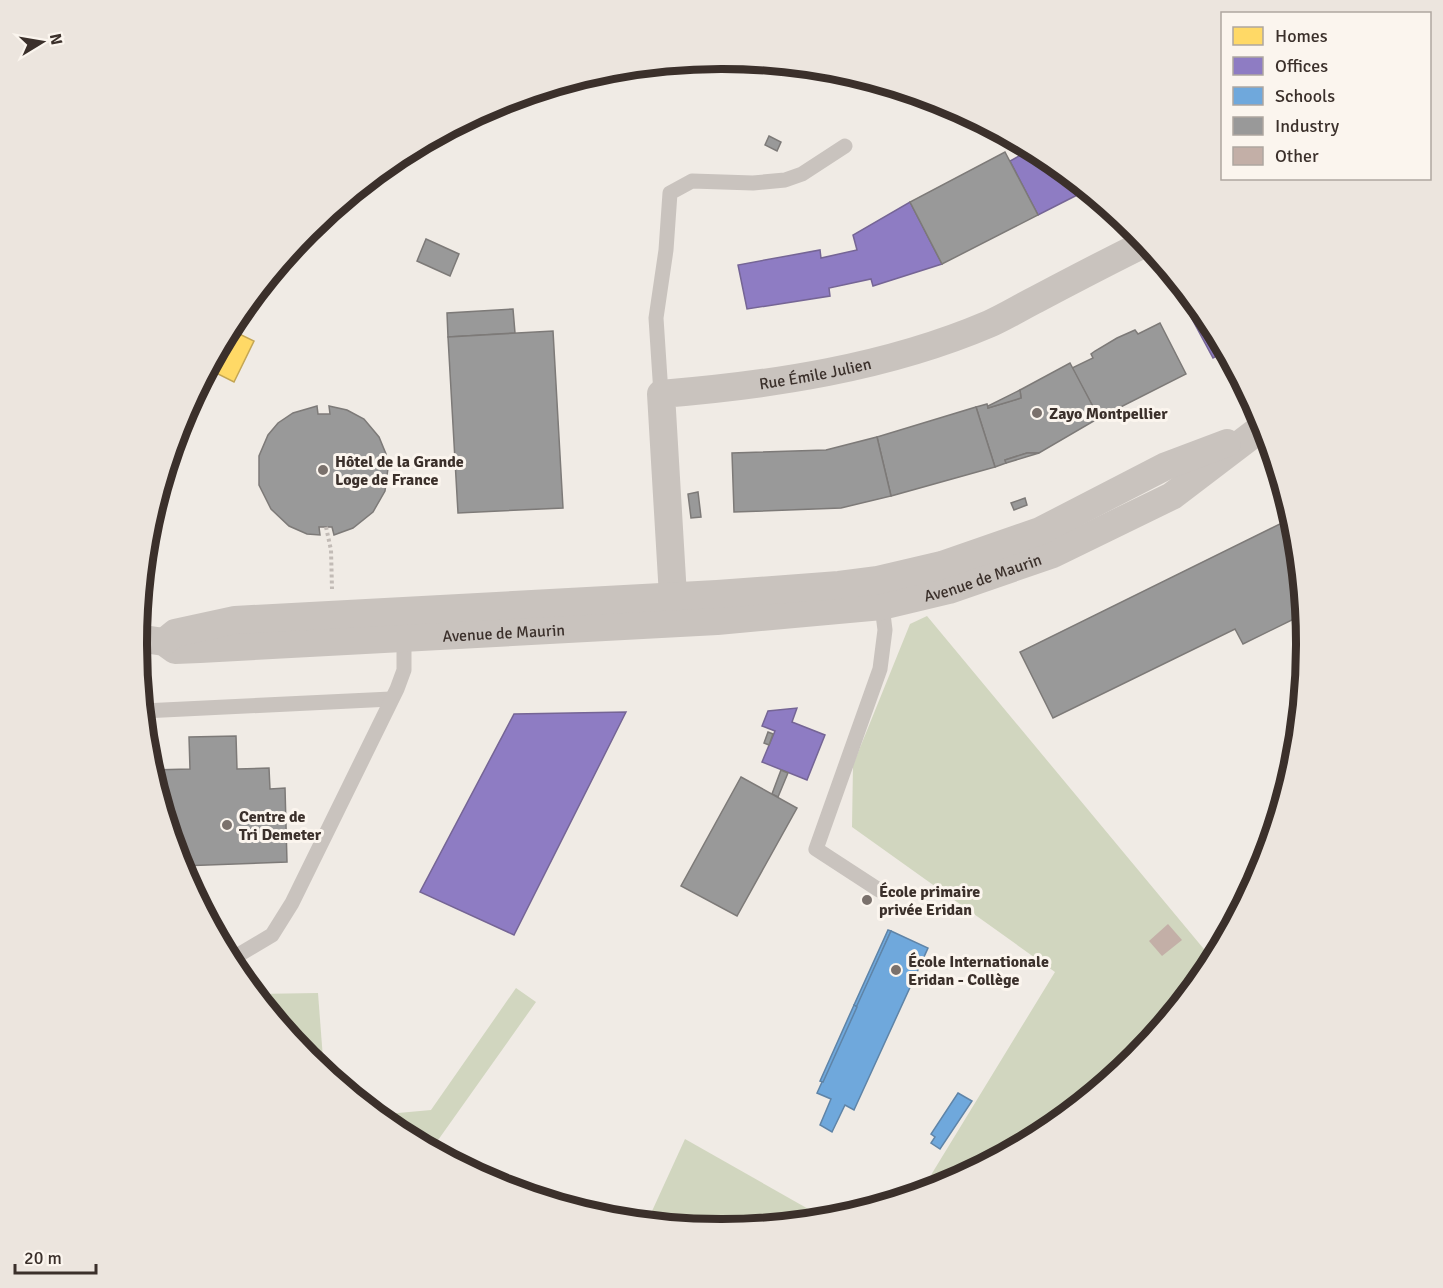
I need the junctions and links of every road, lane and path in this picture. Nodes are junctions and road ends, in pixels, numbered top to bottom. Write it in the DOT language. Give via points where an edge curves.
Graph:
graph roads {
  1 [pos="846,146"];
  2 [pos="1138,247"];
  3 [pos="661,394"];
  4 [pos="1256,432"];
  5 [pos="1256,433"];
  6 [pos="326,527"];
  7 [pos="332,587"];
  8 [pos="672,595"];
  9 [pos="882,606"];
  10 [pos="675,623"];
  11 [pos="403,624"];
  12 [pos="150,640"];
  13 [pos="391,699"];
  14 [pos="150,711"];
  15 [pos="879,890"];
  16 [pos="238,955"];
  1 -- 3 [label="lane" via="802,174 785,180 692,181 670,193 656,318"];
  2 -- 3 [label="street, Rue Émile Julien" via="990,323 948,340 892,357 797,377"];
  3 -- 8 [label="street"];
  4 -- 8 [label="street, Avenue de Maurin" via="1166,466 1040,531 942,565 839,585"];
  5 -- 9 [label="street, Avenue de Maurin" via="1172,496 1053,554 949,590"];
  6 -- 7 [label="path"];
  8 -- 10 [label="street"];
  8 -- 11 [label="street, Avenue de Maurin"];
  9 -- 10 [label="street, Avenue de Maurin"];
  9 -- 15 [label="lane" via="885,630 880,669 816,849"];
  10 -- 11 [label="street, Avenue de Maurin"];
  11 -- 12 [label="street, Avenue de Maurin" via="235,620"];
  11 -- 13 [label="lane" via="404,670"];
  13 -- 14 [label="lane"];
  13 -- 16 [label="lane" via="292,903 272,935"];
}
